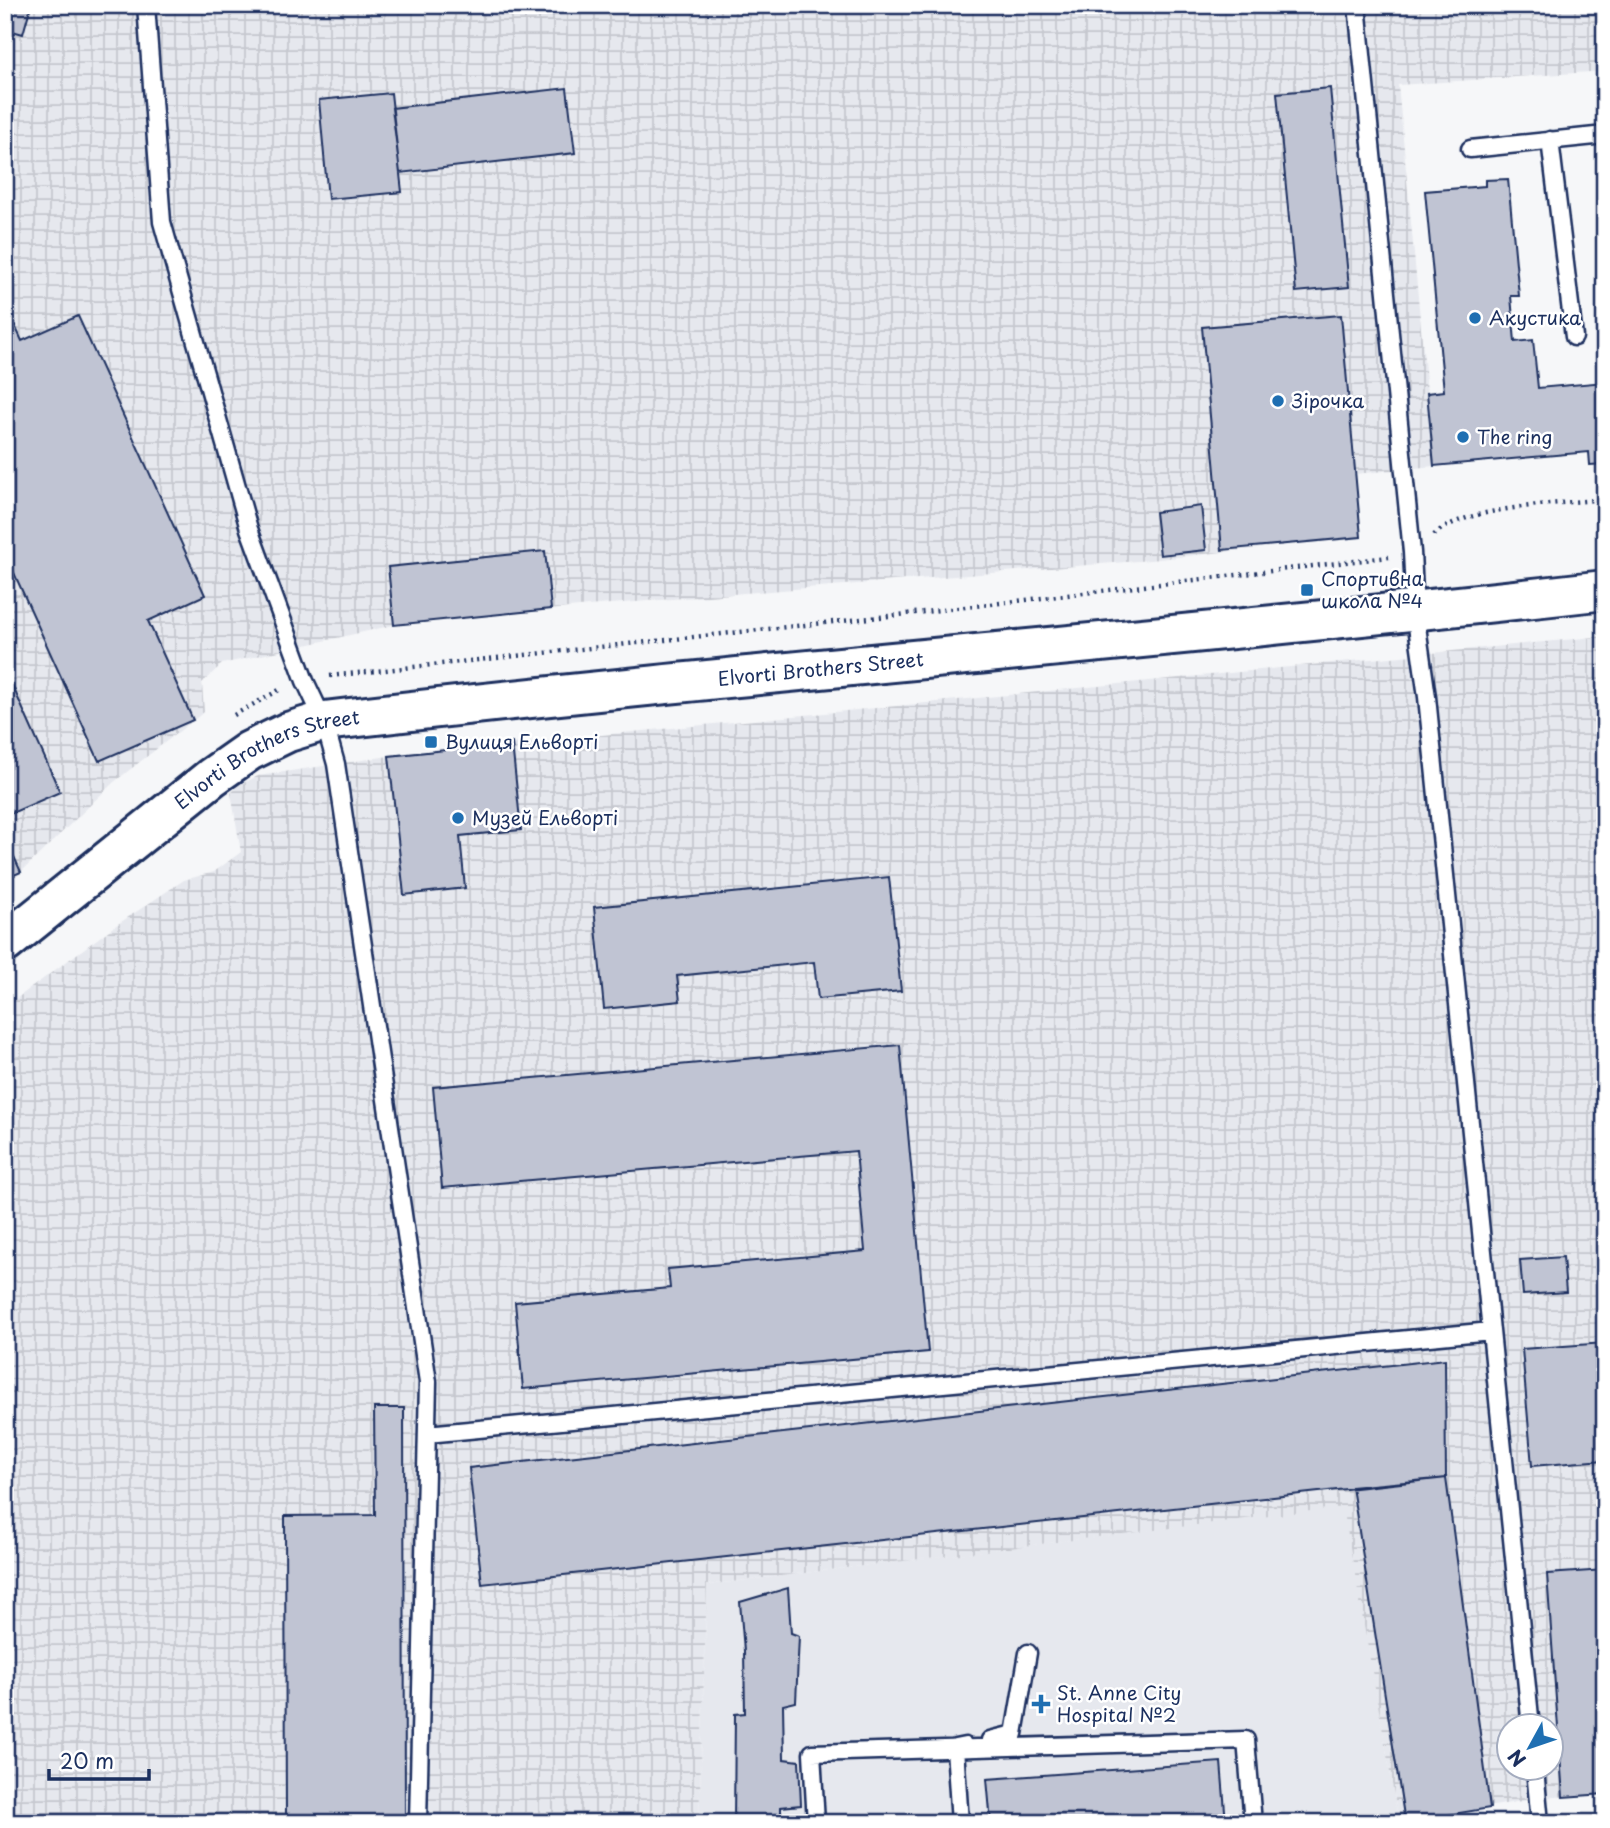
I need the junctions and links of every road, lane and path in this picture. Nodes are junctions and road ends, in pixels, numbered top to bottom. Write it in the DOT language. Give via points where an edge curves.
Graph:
graph roads {
  1 [pos="146,5"];
  2 [pos="1357,5"];
  3 [pos="1605,135"];
  4 [pos="1550,140"];
  5 [pos="1470,149"];
  6 [pos="1574,337"];
  7 [pos="1605,590"];
  8 [pos="1415,612"];
  9 [pos="324,722"];
  10 [pos="84,880"];
  11 [pos="5,914"];
  12 [pos="5,943"];
  13 [pos="1491,1331"];
  14 [pos="427,1434"];
  15 [pos="1028,1653"];
  16 [pos="1530,1713"];
  17 [pos="955,1748"];
  18 [pos="1537,1783"];
  19 [pos="418,1823"];
  20 [pos="816,1823"];
  21 [pos="960,1823"];
  22 [pos="1254,1823"];
  23 [pos="1541,1823"];
  1 -- 9 [label="lane" via="162,222 250,529"];
  2 -- 8 [label="lane"];
  3 -- 4 [label="lane"];
  4 -- 5 [label="lane"];
  4 -- 6 [label="lane"];
  7 -- 8 [label="main road, Elvorti Brothers Street"];
  8 -- 9 [label="main road, Elvorti Brothers Street" via="569,693"];
  8 -- 13 [label="lane"];
  9 -- 10 [label="main road, Elvorti Brothers Street" via="288,732 249,751"];
  9 -- 14 [label="lane" via="336,765 428,1382"];
  10 -- 11 [label="main road, Elvorti Brothers Street"];
  10 -- 12 [label="main road, Elvorti Brothers Street"];
  13 -- 14 [label="lane"];
  13 -- 16 [label="lane"];
  14 -- 19 [label="lane"];
  15 -- 17 [label="lane" via="1014,1734"];
  17 -- 20 [label="lane" via="812,1753"];
  17 -- 21 [label="lane"];
  17 -- 22 [label="lane" via="1246,1740"];
  18 -- 23 [label="lane"];
}
